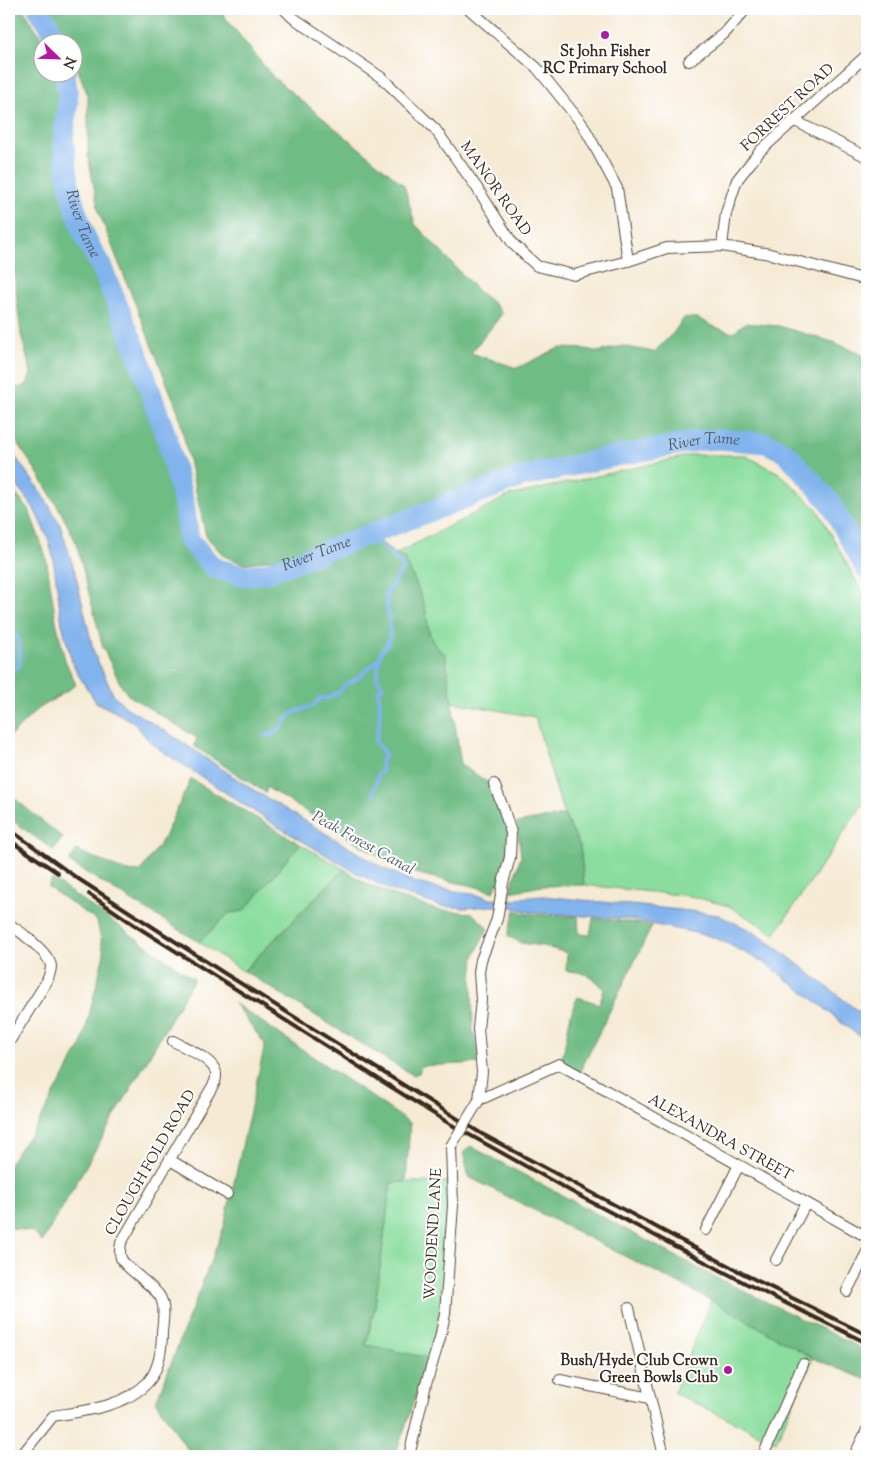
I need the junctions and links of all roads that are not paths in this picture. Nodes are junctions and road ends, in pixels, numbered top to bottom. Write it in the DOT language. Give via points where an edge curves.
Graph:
graph roads {
  1 [pos="284,9"];
  2 [pos="470,9"];
  3 [pos="746,9"];
  4 [pos="867,55"];
  5 [pos="689,61"];
  6 [pos="793,120"];
  7 [pos="867,157"];
  8 [pos="722,246"];
  9 [pos="628,261"];
  10 [pos="867,280"];
  11 [pos="494,784"];
  12 [pos="9,924"];
  13 [pos="172,1041"];
  14 [pos="9,1042"];
  15 [pos="480,1100"];
  16 [pos="170,1160"];
  17 [pos="739,1165"];
  18 [pos="227,1194"];
  19 [pos="806,1203"];
  20 [pos="706,1230"];
  21 [pos="867,1237"];
  22 [pos="867,1252"];
  23 [pos="776,1260"];
  24 [pos="847,1291"];
  25 [pos="629,1308"];
  26 [pos="803,1364"];
  27 [pos="560,1380"];
  28 [pos="650,1398"];
  29 [pos="867,1430"];
  30 [pos="21,1456"];
  31 [pos="410,1456"];
  32 [pos="664,1456"];
  33 [pos="763,1456"];
  34 [pos="854,1456"];
  1 -- 9 [label="street, MANOR ROAD" via="382,78 435,129 513,244 537,266 574,275"];
  2 -- 9 [label="street" via="538,68 583,125 616,188"];
  3 -- 5 [label="street" via="724,34"];
  4 -- 6 [label="street, FORREST ROAD"];
  6 -- 7 [label="street"];
  6 -- 8 [label="street, FORREST ROAD" via="760,151 737,180 726,213"];
  8 -- 9 [label="street, MANOR ROAD" via="666,248"];
  8 -- 10 [label="street, MANOR ROAD" via="770,254"];
  11 -- 15 [label="street, WOODEND LANE" via="511,833 510,857 497,919 479,972"];
  12 -- 14 [label="street" via="48,956 51,966 47,981"];
  13 -- 16 [label="street, CLOUGH FOLD ROAD" via="209,1062 215,1070 216,1082"];
  15 -- 17 [label="street, ALEXANDRA STREET" via="559,1064"];
  15 -- 31 [label="street, WOODEND LANE, bridge" via="452,1146 453,1206 445,1314"];
  16 -- 18 [label="street"];
  16 -- 30 [label="street, CLOUGH FOLD ROAD" via="119,1251 121,1260 160,1296 163,1306 158,1364 148,1382 132,1394 101,1408 53,1416"];
  17 -- 19 [label="street, ALEXANDRA STREET"];
  17 -- 20 [label="street"];
  19 -- 21 [label="street, ALEXANDRA STREET"];
  19 -- 23 [label="street"];
  22 -- 24 [label="street"];
  25 -- 28 [label="street"];
  26 -- 33 [label="street"];
  27 -- 28 [label="street"];
  28 -- 32 [label="street"];
  29 -- 34 [label="street"];
}
